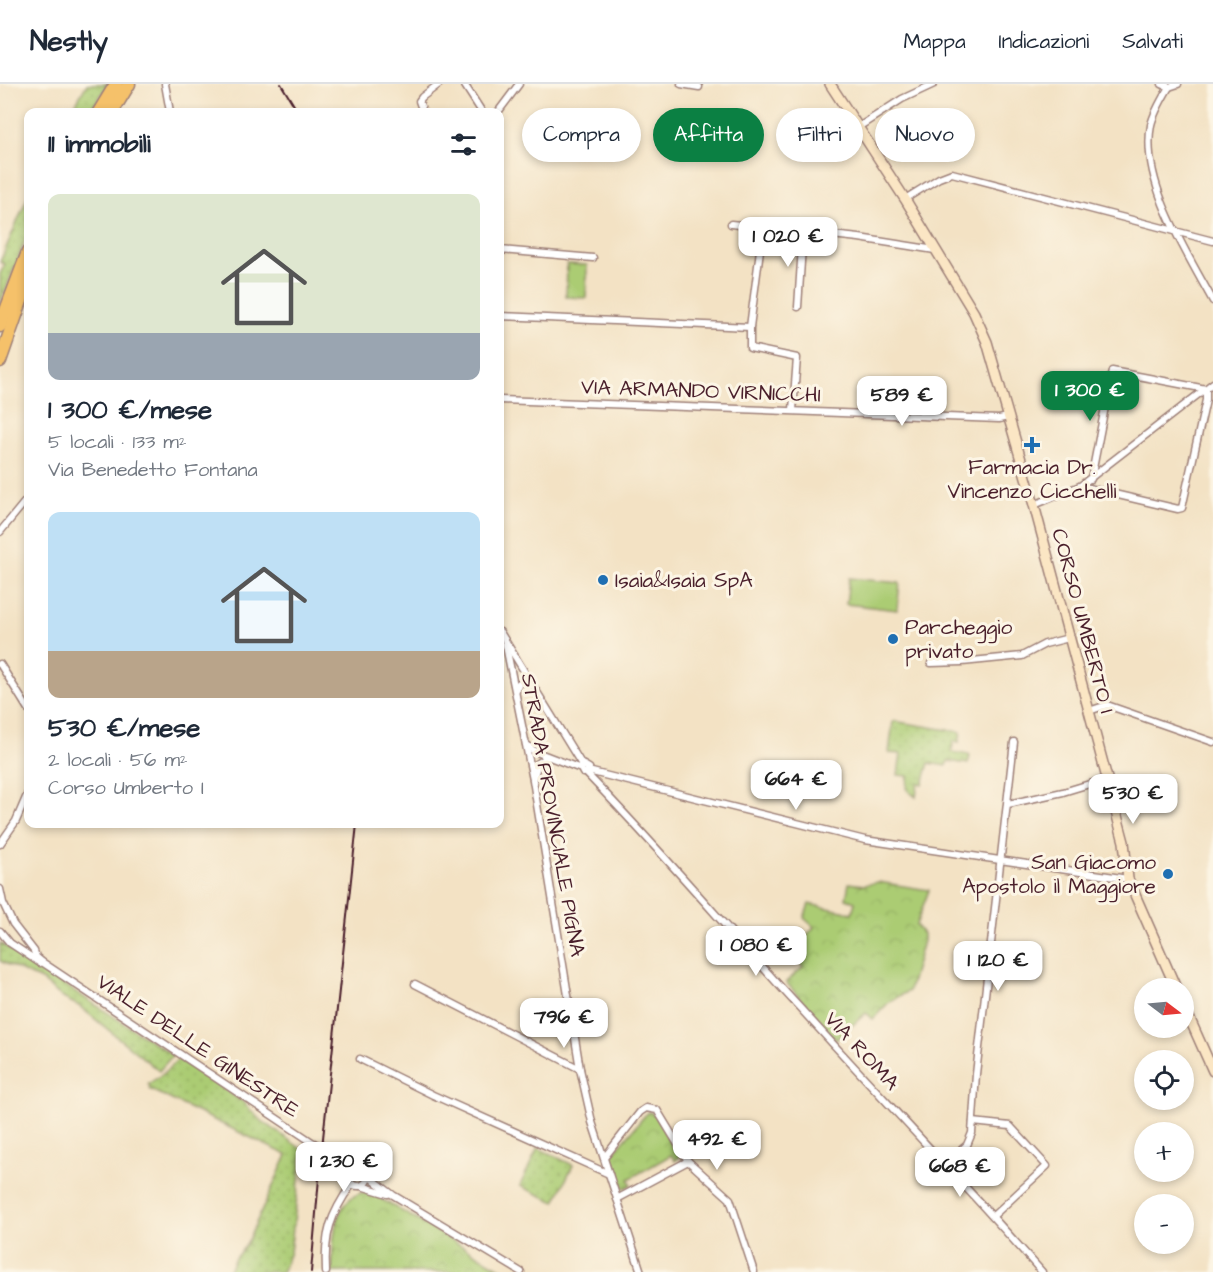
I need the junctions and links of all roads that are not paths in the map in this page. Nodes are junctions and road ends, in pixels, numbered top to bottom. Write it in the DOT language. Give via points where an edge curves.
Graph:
graph roads {
  1 [pos="116,84"];
  2 [pos="129,84"];
  3 [pos="165,84"];
  4 [pos="439,84"];
  5 [pos="464,84"];
  6 [pos="519,84"];
  7 [pos="681,84"];
  8 [pos="830,84"];
  9 [pos="934,84"];
  10 [pos="1178,84"];
  11 [pos="1165,86"];
  12 [pos="699,87"];
  13 [pos="101,108"];
  14 [pos="114,108"];
  15 [pos="169,108"];
  16 [pos="422,108"];
  17 [pos="479,108"];
  18 [pos="501,108"];
  19 [pos="845,108"];
  20 [pos="863,124"];
  21 [pos="863,137"];
  22 [pos="905,199"];
  23 [pos="731,224"];
  24 [pos="763,227"];
  25 [pos="803,231"];
  26 [pos="1176,232"];
  27 [pos="1213,241"];
  28 [pos="504,250"];
  29 [pos="936,250"];
  30 [pos="593,258"];
  31 [pos="24,263"];
  32 [pos="24,292"];
  33 [pos="1213,301"];
  34 [pos="798,307"];
  35 [pos="504,316"];
  36 [pos="0,326"];
  37 [pos="750,327"];
  38 [pos="0,361"];
  39 [pos="1213,383"];
  40 [pos="1206,389"];
  41 [pos="504,400"];
  42 [pos="794,410"];
  43 [pos="1008,417"];
  44 [pos="1091,478"];
  45 [pos="1080,486"];
  46 [pos="24,503"];
  47 [pos="1034,505"];
  48 [pos="0,532"];
  49 [pos="1069,638"];
  50 [pos="505,641"];
  51 [pos="931,663"];
  52 [pos="0,664"];
  53 [pos="533,684"];
  54 [pos="515,692"];
  55 [pos="24,703"];
  56 [pos="1089,711"];
  57 [pos="1014,742"];
  58 [pos="1213,742"];
  59 [pos="526,744"];
  60 [pos="548,757"];
  61 [pos="584,770"];
  62 [pos="1107,778"];
  63 [pos="533,780"];
  64 [pos="24,802"];
  65 [pos="1008,804"];
  66 [pos="0,844"];
  67 [pos="1002,860"];
  68 [pos="1128,879"];
  69 [pos="0,890"];
  70 [pos="0,931"];
  71 [pos="49,967"];
  72 [pos="1172,978"];
  73 [pos="415,984"];
  74 [pos="1194,1028"];
  75 [pos="360,1059"];
  76 [pos="580,1069"];
  77 [pos="1213,1071"];
  78 [pos="973,1122"];
  79 [pos="329,1152"];
  80 [pos="604,1158"];
  81 [pos="688,1161"];
  82 [pos="945,1164"];
  83 [pos="359,1166"];
  84 [pos="609,1174"];
  85 [pos="348,1175"];
  86 [pos="367,1175"];
  87 [pos="352,1184"];
  88 [pos="360,1185"];
  89 [pos="393,1195"];
  90 [pos="617,1199"];
  91 [pos="993,1216"];
  92 [pos="326,1272"];
  93 [pos="521,1272"];
  94 [pos="641,1272"];
  95 [pos="754,1272"];
  96 [pos="1042,1272"];
  1 -- 13 [label="highway"];
  2 -- 14 [label="highway"];
  3 -- 15 [label="street"];
  4 -- 16 [label="street" via="419,101"];
  5 -- 17 [label="street"];
  6 -- 18 [label="street"];
  7 -- 12 [label="street"];
  8 -- 19 [label="main road, CORSO UMBERTO I"];
  9 -- 20 [label="street"];
  10 -- 11 [label="street"];
  11 -- 26 [label="street" via="1151,123 1150,138 1157,184"];
  21 -- 22 [label="main road, CORSO UMBERTO I"];
  22 -- 26 [label="street" via="952,173"];
  22 -- 29 [label="main road, CORSO UMBERTO I"];
  23 -- 24 [label="street"];
  24 -- 25 [label="street"];
  24 -- 37 [label="street"];
  25 -- 29 [label="street"];
  25 -- 34 [label="street"];
  26 -- 27 [label="street"];
  26 -- 33 [label="street"];
  28 -- 30 [label="street"];
  29 -- 43 [label="main road, CORSO UMBERTO I" via="975,313"];
  31 -- 36 [label="highway"];
  32 -- 38 [label="highway"];
  35 -- 37 [label="street"];
  37 -- 42 [label="street" via="750,348 797,358"];
  39 -- 40 [label="street"];
  40 -- 44 [label="street"];
  40 -- 44 [label="street" via="1112,371"];
  40 -- 45 [label="street" via="1182,508"];
  41 -- 42 [label="street, VIA ARMANDO VIRNICCHI"];
  42 -- 43 [label="street, VIA ARMANDO VIRNICCHI"];
  43 -- 47 [label="main road, CORSO UMBERTO I"];
  44 -- 45 [label="street"];
  45 -- 47 [label="street"];
  46 -- 48 [label="street"];
  47 -- 49 [label="main road, CORSO UMBERTO I"];
  49 -- 51 [label="street" via="1045,644 1023,656"];
  49 -- 56 [label="main road, CORSO UMBERTO I"];
  50 -- 53 [label="street, VIA ROMA"];
  50 -- 54 [label="street, STRADA PROVINCIALE PIGNA"];
  52 -- 55 [label="street"];
  53 -- 54 [label="street" via="519,683"];
  53 -- 61 [label="street, VIA ROMA"];
  54 -- 59 [label="street, STRADA PROVINCIALE PIGNA"];
  56 -- 58 [label="street" via="1107,705"];
  56 -- 62 [label="main road, CORSO UMBERTO I"];
  57 -- 65 [label="street"];
  59 -- 60 [label="street, VIA ROMA"];
  59 -- 63 [label="street, STRADA PROVINCIALE PIGNA"];
  60 -- 61 [label="street, VIA ROMA"];
  60 -- 63 [label="street" via="538,763"];
  61 -- 67 [label="street" via="865,840"];
  61 -- 82 [label="street, VIA ROMA"];
  62 -- 65 [label="street"];
  62 -- 68 [label="main road, CORSO UMBERTO I" via="1124,842"];
  63 -- 76 [label="street, STRADA PROVINCIALE PIGNA"];
  64 -- 66 [label="street"];
  65 -- 67 [label="street"];
  67 -- 68 [label="street"];
  67 -- 78 [label="street"];
  68 -- 72 [label="main road, CORSO UMBERTO I"];
  69 -- 71 [label="street, VIALE DELLE GINESTRE" via="20,935"];
  70 -- 71 [label="street, VIALE DELLE GINESTRE" via="10,943"];
  71 -- 79 [label="street, VIALE DELLE GINESTRE"];
  73 -- 76 [label="street"];
  74 -- 77 [label="main road"];
  75 -- 84 [label="street"];
  76 -- 80 [label="street, STRADA PROVINCIALE PIGNA"];
  78 -- 82 [label="street" via="970,1140"];
  78 -- 91 [label="street" via="1010,1126 1047,1166"];
  79 -- 83 [label="street, VIALE DELLE GINESTRE"];
  79 -- 85 [label="street, VIALE DELLE GINESTRE"];
  80 -- 81 [label="street" via="640,1112 650,1108 659,1113"];
  80 -- 84 [label="street, STRADA PROVINCIALE PIGNA"];
  81 -- 90 [label="street"];
  81 -- 95 [label="street" via="730,1199"];
  82 -- 91 [label="street, VIA ROMA"];
  83 -- 85 [label="street"];
  83 -- 86 [label="street, VIALE DELLE GINESTRE"];
  84 -- 90 [label="street, STRADA PROVINCIALE PIGNA"];
  85 -- 87 [label="street, VIALE DELLE GINESTRE"];
  86 -- 88 [label="street"];
  86 -- 89 [label="street, VIALE DELLE GINESTRE"];
  87 -- 88 [label="street, VIALE DELLE GINESTRE"];
  87 -- 92 [label="street" via="336,1207 328,1231"];
  88 -- 89 [label="street, VIALE DELLE GINESTRE"];
  89 -- 93 [label="street, VIALE DELLE GINESTRE"];
  90 -- 94 [label="street, STRADA PROVINCIALE PIGNA"];
  91 -- 96 [label="street, VIA ROMA"];
}
